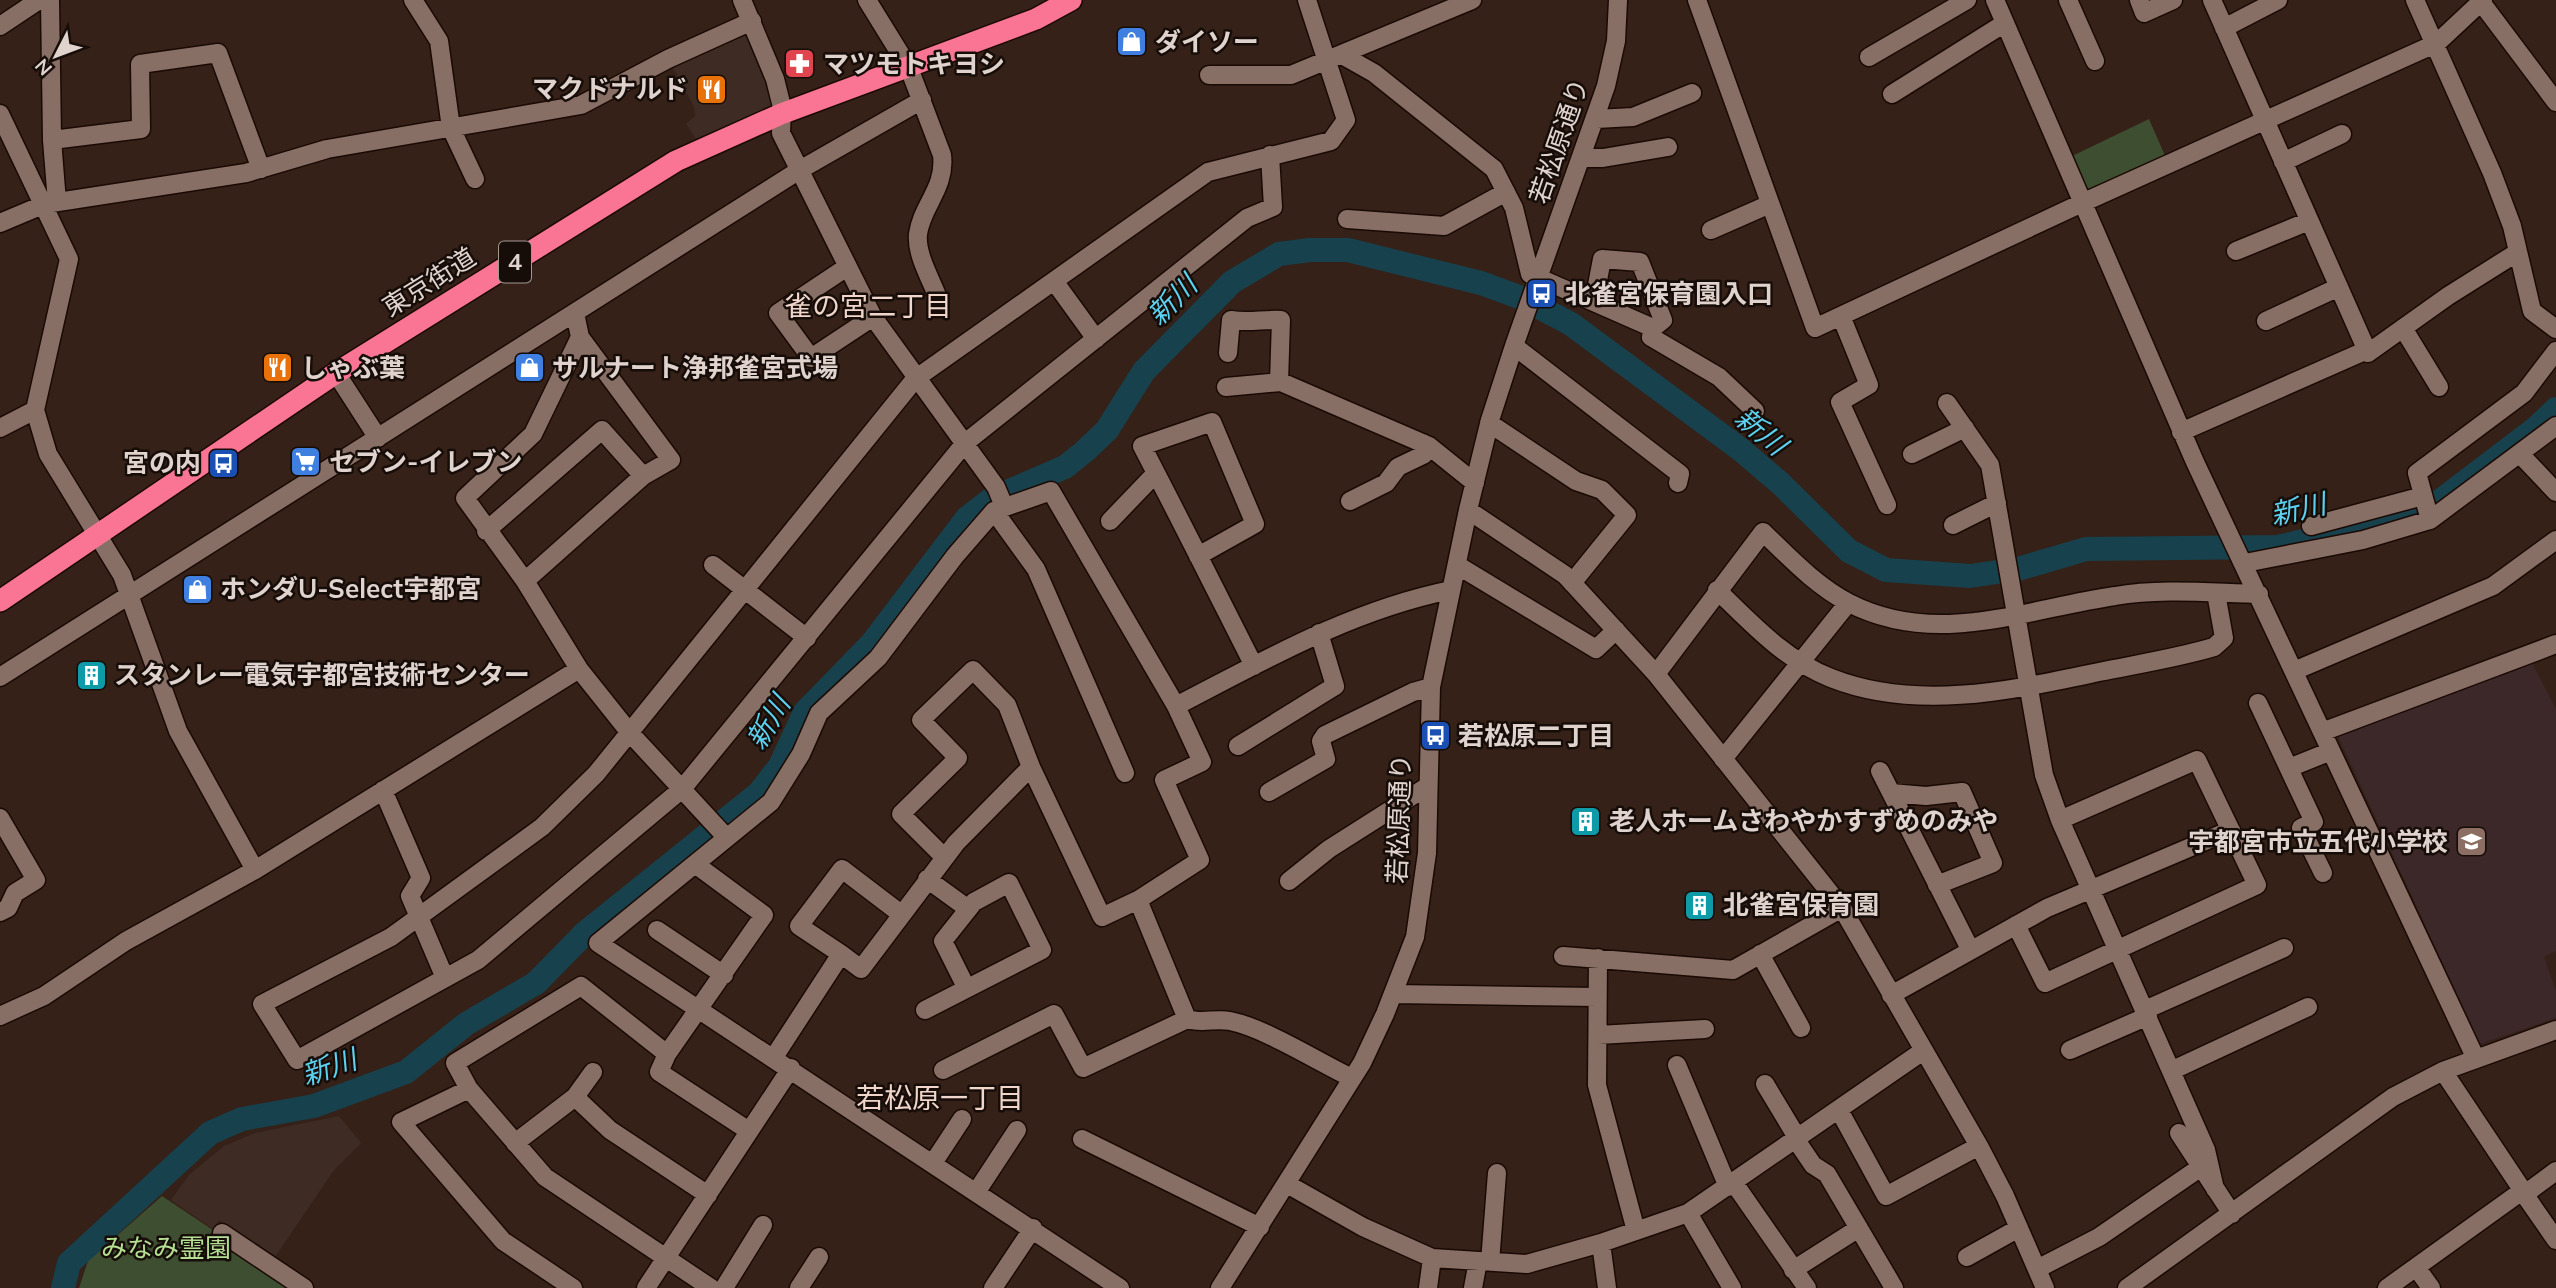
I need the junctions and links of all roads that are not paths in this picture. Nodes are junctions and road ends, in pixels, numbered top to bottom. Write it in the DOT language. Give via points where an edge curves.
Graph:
graph roads {
  1 [pos="39,0"];
  2 [pos="50,0"];
  3 [pos="413,0"];
  4 [pos="742,0"];
  5 [pos="867,0"];
  6 [pos="1071,0"];
  7 [pos="1307,0"];
  8 [pos="1472,0"];
  9 [pos="1618,0"];
  10 [pos="1697,0"];
  11 [pos="1967,0"];
  12 [pos="1995,0"];
  13 [pos="2068,0"];
  14 [pos="2138,0"];
  15 [pos="2173,0"];
  16 [pos="2212,0"];
  17 [pos="2278,0"];
  18 [pos="2415,0"];
  19 [pos="2482,1"];
  20 [pos="752,21"];
  21 [pos="2004,23"];
  22 [pos="0,26"];
  23 [pos="2224,28"];
  24 [pos="2437,43"];
  25 [pos="1869,57"];
  26 [pos="1334,58"];
  27 [pos="2095,61"];
  28 [pos="909,68"];
  29 [pos="1209,75"];
  30 [pos="1692,93"];
  31 [pos="1892,94"];
  32 [pos="922,100"];
  33 [pos="2556,102"];
  34 [pos="781,114"];
  35 [pos="1596,119"];
  36 [pos="2264,120"];
  37 [pos="2,122"];
  38 [pos="451,128"];
  39 [pos="2342,134"];
  40 [pos="52,141"];
  41 [pos="1668,147"];
  42 [pos="1270,155"];
  43 [pos="1582,158"];
  44 [pos="2283,162"];
  45 [pos="261,169"];
  46 [pos="798,171"];
  47 [pos="475,179"];
  48 [pos="1506,192"];
  49 [pos="51,203"];
  50 [pos="2082,203"];
  51 [pos="1770,204"];
  52 [pos="1347,219"];
  53 [pos="2309,221"];
  54 [pos="0,223"];
  55 [pos="1711,230"];
  56 [pos="2236,251"];
  57 [pos="2518,252"];
  58 [pos="847,267"];
  59 [pos="1054,281"];
  60 [pos="1536,287"];
  61 [pos="2339,287"];
  62 [pos="936,293"];
  63 [pos="1594,301"];
  64 [pos="575,313"];
  65 [pos="1841,316"];
  66 [pos="873,317"];
  67 [pos="2266,321"];
  68 [pos="1653,328"];
  69 [pos="2403,328"];
  70 [pos="2556,329"];
  71 [pos="580,337"];
  72 [pos="1096,339"];
  73 [pos="1514,346"];
  74 [pos="2367,350"];
  75 [pos="2556,351"];
  76 [pos="1228,353"];
  77 [pos="336,373"];
  78 [pos="915,379"];
  79 [pos="1279,382"];
  80 [pos="1226,387"];
  81 [pos="2440,387"];
  82 [pos="1947,403"];
  83 [pos="35,410"];
  84 [pos="1755,411"];
  85 [pos="1489,423"];
  86 [pos="2556,426"];
  87 [pos="0,428"];
  88 [pos="1965,428"];
  89 [pos="2182,432"];
  90 [pos="378,438"];
  91 [pos="965,443"];
  92 [pos="1423,443"];
  93 [pos="1912,454"];
  94 [pos="2519,454"];
  95 [pos="1156,473"];
  96 [pos="643,476"];
  97 [pos="1475,482"];
  98 [pos="1678,483"];
  99 [pos="2556,492"];
  100 [pos="999,501"];
  101 [pos="1350,501"];
  102 [pos="1997,503"];
  103 [pos="1887,505"];
  104 [pos="2427,508"];
  105 [pos="1468,510"];
  106 [pos="1110,521"];
  107 [pos="1953,525"];
  108 [pos="2311,526"];
  109 [pos="486,531"];
  110 [pos="99,534"];
  111 [pos="2556,540"];
  112 [pos="1198,555"];
  113 [pos="2242,558"];
  114 [pos="713,565"];
  115 [pos="1457,565"];
  116 [pos="525,581"];
  117 [pos="1572,583"];
  118 [pos="743,589"];
  119 [pos="1451,590"];
  120 [pos="1717,590"];
  121 [pos="2216,593"];
  122 [pos="2259,594"];
  123 [pos="129,595"];
  124 [pos="0,601"];
  125 [pos="1848,603"];
  126 [pos="2016,616"];
  127 [pos="1616,630"];
  128 [pos="1319,633"];
  129 [pos="807,638"];
  130 [pos="2556,644"];
  131 [pos="1801,662"];
  132 [pos="1254,666"];
  133 [pos="579,669"];
  134 [pos="2294,671"];
  135 [pos="1656,674"];
  136 [pos="0,677"];
  137 [pos="1431,687"];
  138 [pos="2028,687"];
  139 [pos="2258,703"];
  140 [pos="1176,706"];
  141 [pos="2322,732"];
  142 [pos="630,733"];
  143 [pos="1238,746"];
  144 [pos="2331,751"];
  145 [pos="1723,759"];
  146 [pos="1031,767"];
  147 [pos="2289,768"];
  148 [pos="1880,771"];
  149 [pos="1125,773"];
  150 [pos="1428,786"];
  151 [pos="682,789"];
  152 [pos="383,790"];
  153 [pos="1269,792"];
  154 [pos="1891,793"];
  155 [pos="0,818"];
  156 [pos="2060,820"];
  157 [pos="2231,830"];
  158 [pos="721,831"];
  159 [pos="944,857"];
  160 [pos="695,864"];
  161 [pos="255,870"];
  162 [pos="2323,873"];
  163 [pos="926,879"];
  164 [pos="1289,881"];
  165 [pos="1937,885"];
  166 [pos="2092,890"];
  167 [pos="1138,900"];
  168 [pos="967,908"];
  169 [pos="1842,908"];
  170 [pos="0,912"];
  171 [pos="901,914"];
  172 [pos="418,918"];
  173 [pos="2016,925"];
  174 [pos="657,930"];
  175 [pos="2284,948"];
  176 [pos="1970,949"];
  177 [pos="2118,949"];
  178 [pos="841,954"];
  179 [pos="1760,954"];
  180 [pos="1563,957"];
  181 [pos="1598,958"];
  182 [pos="724,975"];
  183 [pos="445,978"];
  184 [pos="966,987"];
  185 [pos="1393,994"];
  186 [pos="1891,995"];
  187 [pos="1597,997"];
  188 [pos="2308,1007"];
  189 [pos="699,1010"];
  190 [pos="925,1010"];
  191 [pos="2147,1013"];
  192 [pos="0,1016"];
  193 [pos="1187,1018"];
  194 [pos="1801,1028"];
  195 [pos="1705,1029"];
  196 [pos="2555,1033"];
  197 [pos="1598,1035"];
  198 [pos="2070,1050"];
  199 [pos="1923,1051"];
  200 [pos="667,1054"];
  201 [pos="774,1057"];
  202 [pos="2476,1059"];
  203 [pos="1677,1065"];
  204 [pos="791,1068"];
  205 [pos="943,1070"];
  206 [pos="2173,1070"];
  207 [pos="2443,1071"];
  208 [pos="593,1072"];
  209 [pos="1352,1078"];
  210 [pos="1765,1084"];
  211 [pos="469,1089"];
  212 [pos="575,1097"];
  213 [pos="1839,1110"];
  214 [pos="962,1119"];
  215 [pos="1017,1130"];
  216 [pos="750,1131"];
  217 [pos="2179,1133"];
  218 [pos="1082,1139"];
  219 [pos="1797,1140"];
  220 [pos="515,1143"];
  221 [pos="1979,1146"];
  222 [pos="933,1163"];
  223 [pos="2201,1167"];
  224 [pos="2556,1171"];
  225 [pos="1497,1173"];
  226 [pos="1287,1184"];
  227 [pos="1731,1185"];
  228 [pos="2215,1189"];
  229 [pos="977,1191"];
  230 [pos="2525,1194"];
  231 [pos="708,1195"];
  232 [pos="1688,1213"];
  233 [pos="2232,1214"];
  234 [pos="764,1226"];
  235 [pos="1260,1227"];
  236 [pos="1033,1228"];
  237 [pos="1859,1228"];
  238 [pos="2019,1228"];
  239 [pos="1636,1231"];
  240 [pos="222,1233"];
  241 [pos="2556,1240"];
  242 [pos="1601,1243"];
  243 [pos="819,1257"];
  244 [pos="1968,1257"];
  245 [pos="1432,1258"];
  246 [pos="666,1259"];
  247 [pos="1484,1261"];
  248 [pos="2416,1267"];
  249 [pos="2037,1269"];
  250 [pos="1793,1270"];
  251 [pos="304,1288"];
  252 [pos="573,1288"];
  253 [pos="646,1288"];
  254 [pos="711,1288"];
  255 [pos="724,1288"];
  256 [pos="799,1288"];
  257 [pos="993,1288"];
  258 [pos="1120,1288"];
  259 [pos="1220,1288"];
  260 [pos="1428,1288"];
  261 [pos="1473,1288"];
  262 [pos="1606,1288"];
  263 [pos="1732,1288"];
  264 [pos="1807,1288"];
  265 [pos="1894,1288"];
  266 [pos="2045,1288"];
  267 [pos="2127,1288"];
  268 [pos="2387,1288"];
  269 [pos="2431,1288"];
  1 -- 22 [label="street"];
  2 -- 40 [label="street"];
  3 -- 38 [label="street" via="439,41"];
  4 -- 20 [label="street"];
  5 -- 28 [label="street"];
  6 -- 28 [label="highway, 東京街道 / 4" via="1036,19"];
  7 -- 26 [label="street"];
  8 -- 26 [label="street"];
  9 -- 35 [label="street, 若松原通り" via="1613,64"];
  10 -- 51 [label="street"];
  11 -- 25 [label="street"];
  12 -- 21 [label="street"];
  13 -- 27 [label="street"];
  14 -- 15 [label="street" via="2144,13"];
  16 -- 23 [label="street"];
  17 -- 23 [label="street"];
  18 -- 24 [label="street"];
  19 -- 24 [label="street"];
  19 -- 33 [label="street"];
  20 -- 34 [label="street" via="775,79"];
  20 -- 38 [label="street" via="581,105"];
  21 -- 31 [label="street"];
  21 -- 50 [label="street"];
  23 -- 36 [label="street"];
  24 -- 36 [label="street"];
  24 -- 57 [label="street" via="2492,173"];
  26 -- 29 [label="street" via="1291,75"];
  26 -- 42 [label="street" via="1346,120 1331,141"];
  26 -- 48 [label="street" via="1374,73 1494,169"];
  28 -- 32 [label="street"];
  28 -- 34 [label="highway, 東京街道 / 4"];
  30 -- 35 [label="street" via="1633,117"];
  32 -- 46 [label="street"];
  32 -- 62 [label="street" via="944,168 918,233"];
  34 -- 46 [label="street" via="781,133"];
  34 -- 77 [label="highway, 東京街道 / 4" via="676,161"];
  35 -- 43 [label="street, 若松原通り"];
  36 -- 44 [label="street"];
  36 -- 50 [label="street"];
  37 -- 49 [label="street"];
  38 -- 45 [label="street" via="327,149"];
  38 -- 47 [label="street"];
  39 -- 44 [label="street"];
  40 -- 45 [label="street" via="141,129 140,64 218,54"];
  40 -- 49 [label="street"];
  41 -- 43 [label="street"];
  42 -- 59 [label="street" via="1208,172"];
  42 -- 72 [label="street" via="1273,206 1247,218"];
  43 -- 60 [label="street, 若松原通り"];
  44 -- 53 [label="street"];
  45 -- 49 [label="street"];
  46 -- 58 [label="street"];
  46 -- 64 [label="street"];
  48 -- 52 [label="street" via="1444,226"];
  48 -- 60 [label="street"];
  49 -- 54 [label="street"];
  49 -- 83 [label="street" via="69,259"];
  50 -- 65 [label="street"];
  50 -- 89 [label="street"];
  51 -- 55 [label="street"];
  51 -- 65 [label="street" via="1815,328"];
  53 -- 56 [label="street"];
  53 -- 61 [label="street"];
  57 -- 69 [label="street"];
  57 -- 70 [label="street" via="2532,311"];
  58 -- 66 [label="street"];
  58 -- 66 [label="street" via="778,313 811,358"];
  59 -- 72 [label="street"];
  59 -- 78 [label="street"];
  60 -- 63 [label="street"];
  60 -- 73 [label="street, 若松原通り"];
  61 -- 67 [label="street"];
  61 -- 74 [label="street"];
  63 -- 68 [label="street"];
  63 -- 68 [label="street" via="1602,260 1640,262 1663,320"];
  64 -- 71 [label="street"];
  64 -- 90 [label="street"];
  65 -- 103 [label="street" via="1869,385 1840,402"];
  66 -- 78 [label="street"];
  68 -- 84 [label="street" via="1651,337 1719,377"];
  69 -- 74 [label="street"];
  69 -- 81 [label="street"];
  71 -- 96 [label="street" via="671,460"];
  71 -- 109 [label="street" via="533,434 465,498"];
  72 -- 91 [label="street"];
  73 -- 85 [label="street, 若松原通り"];
  73 -- 98 [label="street" via="1680,474"];
  74 -- 89 [label="street"];
  75 -- 104 [label="street" via="2524,393 2417,473"];
  76 -- 79 [label="street" via="1231,320 1251,324 1281,320"];
  77 -- 90 [label="street"];
  77 -- 110 [label="highway, 東京街道 / 4"];
  78 -- 91 [label="street"];
  78 -- 118 [label="street"];
  79 -- 80 [label="street"];
  79 -- 92 [label="street"];
  82 -- 88 [label="street"];
  83 -- 87 [label="street"];
  83 -- 110 [label="street" via="48,454"];
  85 -- 97 [label="street, 若松原通り"];
  85 -- 117 [label="street" via="1576,481 1602,490 1628,515"];
  86 -- 94 [label="street"];
  88 -- 93 [label="street"];
  88 -- 102 [label="street" via="1990,465"];
  89 -- 113 [label="street"];
  90 -- 123 [label="street"];
  91 -- 100 [label="street"];
  91 -- 129 [label="street"];
  92 -- 97 [label="street"];
  92 -- 101 [label="street" via="1423,455 1398,467 1386,483"];
  94 -- 99 [label="street"];
  94 -- 104 [label="street"];
  95 -- 106 [label="street"];
  95 -- 112 [label="street"];
  95 -- 112 [label="street" via="1142,446 1212,422 1255,524"];
  96 -- 109 [label="street" via="601,430"];
  96 -- 116 [label="street"];
  97 -- 105 [label="street, 若松原通り"];
  100 -- 140 [label="street" via="1051,491"];
  100 -- 149 [label="street" via="1037,569"];
  100 -- 158 [label="street" via="878,658 819,713 801,754 771,802"];
  102 -- 107 [label="street"];
  102 -- 126 [label="street"];
  104 -- 108 [label="street"];
  104 -- 113 [label="street" via="2363,540"];
  105 -- 115 [label="street, 若松原通り"];
  105 -- 117 [label="street"];
  109 -- 116 [label="street"];
  110 -- 123 [label="street"];
  110 -- 124 [label="highway, 東京街道 / 4"];
  111 -- 134 [label="street" via="2493,586"];
  112 -- 132 [label="street"];
  113 -- 122 [label="street"];
  114 -- 118 [label="street"];
  115 -- 119 [label="street, 若松原通り"];
  115 -- 127 [label="street" via="1596,649"];
  116 -- 133 [label="street"];
  117 -- 127 [label="street"];
  118 -- 129 [label="street"];
  118 -- 142 [label="street"];
  119 -- 128 [label="street" via="1415,597"];
  119 -- 137 [label="street, 若松原通り"];
  120 -- 125 [label="street" via="1763,532 1811,577"];
  120 -- 131 [label="street" via="1774,645"];
  120 -- 135 [label="street"];
  121 -- 122 [label="street"];
  121 -- 126 [label="street" via="2141,593"];
  121 -- 138 [label="street" via="2224,638 2214,647"];
  122 -- 134 [label="street"];
  123 -- 136 [label="street"];
  123 -- 161 [label="street" via="178,731"];
  125 -- 126 [label="street" via="1897,621 1941,626"];
  125 -- 131 [label="street"];
  126 -- 138 [label="street"];
  127 -- 135 [label="street"];
  128 -- 132 [label="street"];
  128 -- 143 [label="street" via="1335,686"];
  129 -- 151 [label="street"];
  130 -- 141 [label="street"];
  131 -- 138 [label="street" via="1829,677 1886,692 1984,694"];
  131 -- 145 [label="street"];
  132 -- 140 [label="street"];
  133 -- 142 [label="street"];
  133 -- 152 [label="street"];
  134 -- 141 [label="street"];
  135 -- 145 [label="street"];
  137 -- 150 [label="street, 若松原通り"];
  137 -- 153 [label="street" via="1325,735 1321,741 1326,759"];
  138 -- 156 [label="street" via="2044,775"];
  139 -- 147 [label="street"];
  140 -- 167 [label="street" via="1202,761 1164,780 1200,860"];
  141 -- 144 [label="street"];
  142 -- 151 [label="street"];
  142 -- 172 [label="street" via="542,827"];
  144 -- 147 [label="street"];
  144 -- 202 [label="street"];
  145 -- 169 [label="street"];
  146 -- 159 [label="street"];
  146 -- 159 [label="street" via="1007,705 973,670 921,720 958,758 901,814"];
  146 -- 167 [label="street" via="1102,917"];
  147 -- 162 [label="street" via="2314,822 2301,828"];
  148 -- 154 [label="street"];
  150 -- 164 [label="street" via="1329,849"];
  150 -- 185 [label="street, 若松原通り" via="1421,912"];
  151 -- 158 [label="street"];
  151 -- 183 [label="street" via="478,960"];
  152 -- 161 [label="street"];
  152 -- 172 [label="street" via="421,878 410,896"];
  154 -- 165 [label="street"];
  154 -- 165 [label="street" via="1962,792 1993,863"];
  155 -- 170 [label="street" via="36,880 15,893 8,908"];
  156 -- 157 [label="street" via="2197,760"];
  156 -- 166 [label="street"];
  157 -- 166 [label="street"];
  157 -- 177 [label="street" via="2257,885"];
  158 -- 160 [label="street"];
  159 -- 163 [label="street"];
  160 -- 182 [label="street" via="764,915"];
  160 -- 189 [label="street" via="597,943"];
  161 -- 192 [label="street" via="126,942 44,996"];
  163 -- 168 [label="street"];
  163 -- 171 [label="street"];
  165 -- 176 [label="street"];
  166 -- 173 [label="street"];
  166 -- 177 [label="street"];
  167 -- 193 [label="street"];
  168 -- 184 [label="street" via="943,941"];
  168 -- 184 [label="street" via="1009,883 1042,950"];
  169 -- 179 [label="street"];
  169 -- 186 [label="street"];
  171 -- 178 [label="street" via="861,968"];
  171 -- 178 [label="street" via="842,869 799,926"];
  172 -- 183 [label="street"];
  172 -- 183 [label="street" via="391,937 262,1004 297,1060"];
  173 -- 176 [label="street"];
  173 -- 177 [label="street" via="2045,983"];
  174 -- 182 [label="street"];
  175 -- 191 [label="street"];
  176 -- 186 [label="street"];
  177 -- 191 [label="street"];
  178 -- 201 [label="street"];
  179 -- 181 [label="street" via="1732,970"];
  179 -- 194 [label="street"];
  180 -- 181 [label="street"];
  181 -- 187 [label="street"];
  182 -- 189 [label="street"];
  184 -- 190 [label="street"];
  185 -- 187 [label="street"];
  185 -- 209 [label="street, 若松原通り"];
  186 -- 199 [label="street"];
  187 -- 197 [label="street"];
  188 -- 206 [label="street"];
  189 -- 200 [label="street"];
  189 -- 201 [label="street"];
  191 -- 198 [label="street"];
  191 -- 206 [label="street"];
  193 -- 205 [label="street" via="1083,1068 1054,1014"];
  193 -- 209 [label="street" via="1199,1023 1228,1021 1252,1029"];
  195 -- 197 [label="street"];
  196 -- 202 [label="street"];
  197 -- 239 [label="street" via="1597,1085"];
  199 -- 213 [label="street"];
  199 -- 221 [label="street"];
  200 -- 211 [label="street" via="581,986 455,1063"];
  200 -- 216 [label="street" via="659,1072"];
  201 -- 204 [label="street"];
  202 -- 207 [label="street"];
  203 -- 227 [label="street"];
  204 -- 216 [label="street"];
  204 -- 222 [label="street"];
  206 -- 228 [label="street" via="2206,1150"];
  207 -- 230 [label="street"];
  207 -- 233 [label="street" via="2393,1097"];
  208 -- 212 [label="street"];
  209 -- 226 [label="street, 若松原通り"];
  210 -- 219 [label="street"];
  211 -- 220 [label="street"];
  211 -- 252 [label="street" via="401,1122 503,1241"];
  212 -- 220 [label="street"];
  212 -- 231 [label="street" via="610,1130"];
  213 -- 219 [label="street"];
  213 -- 221 [label="street" via="1886,1196"];
  214 -- 222 [label="street"];
  215 -- 229 [label="street"];
  216 -- 231 [label="street"];
  217 -- 223 [label="street"];
  218 -- 235 [label="street"];
  219 -- 227 [label="street"];
  219 -- 237 [label="street" via="1813,1166 1827,1174"];
  220 -- 246 [label="street" via="545,1177"];
  221 -- 238 [label="street"];
  222 -- 229 [label="street"];
  223 -- 228 [label="street"];
  223 -- 249 [label="street" via="2099,1237"];
  224 -- 230 [label="street"];
  225 -- 247 [label="street"];
  226 -- 235 [label="street, 若松原通り"];
  226 -- 245 [label="street" via="1363,1227"];
  227 -- 232 [label="street"];
  227 -- 250 [label="street"];
  228 -- 233 [label="street"];
  229 -- 236 [label="street"];
  230 -- 241 [label="street"];
  230 -- 248 [label="street" via="2522,1191"];
  231 -- 246 [label="street"];
  232 -- 239 [label="street"];
  232 -- 263 [label="street"];
  233 -- 267 [label="street"];
  234 -- 255 [label="street"];
  235 -- 259 [label="street, 若松原通り"];
  236 -- 257 [label="street"];
  236 -- 258 [label="street"];
  237 -- 250 [label="street"];
  237 -- 265 [label="street"];
  238 -- 244 [label="street"];
  238 -- 249 [label="street"];
  239 -- 242 [label="street"];
  240 -- 251 [label="street"];
  242 -- 247 [label="street" via="1527,1264"];
  242 -- 262 [label="street"];
  243 -- 256 [label="street"];
  245 -- 247 [label="street"];
  245 -- 260 [label="street"];
  246 -- 253 [label="street"];
  246 -- 254 [label="street"];
  247 -- 261 [label="street"];
  248 -- 268 [label="street"];
  248 -- 269 [label="street"];
  249 -- 266 [label="street"];
  250 -- 264 [label="street"];
}
